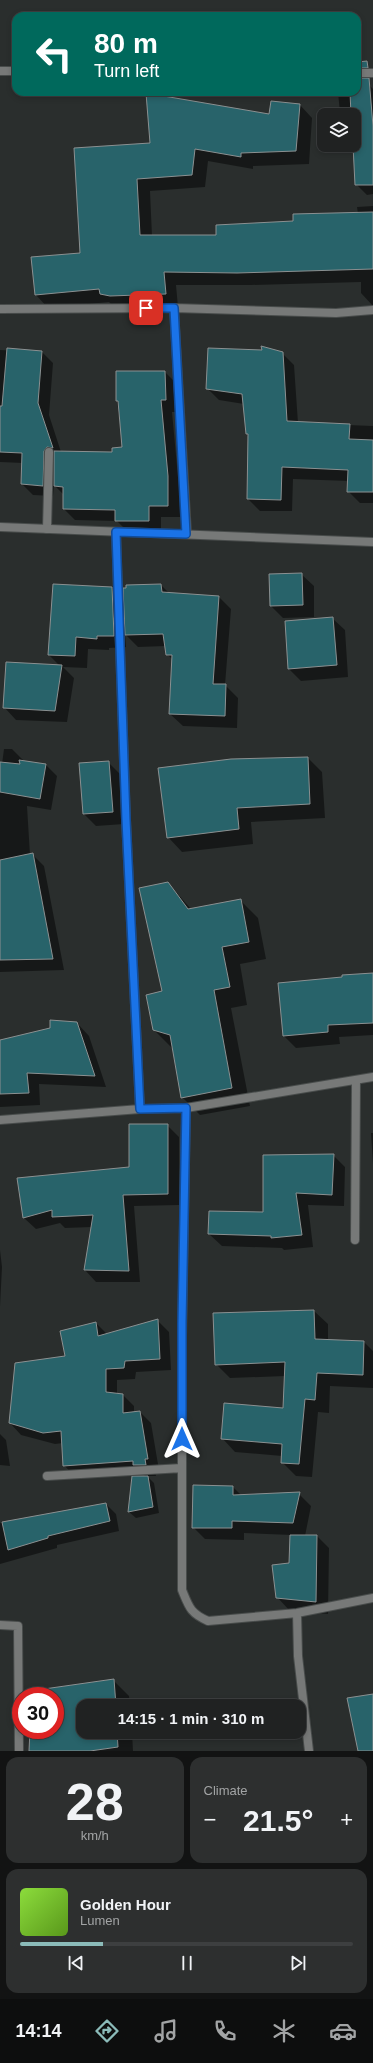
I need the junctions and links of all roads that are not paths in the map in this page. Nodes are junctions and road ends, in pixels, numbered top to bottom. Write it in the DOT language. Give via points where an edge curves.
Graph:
graph roads {
  1 [pos="0,71"];
  2 [pos="12,72"];
  3 [pos="361,73"];
  4 [pos="373,73"];
  5 [pos="0,308"];
  6 [pos="174,308"];
  7 [pos="373,310"];
  8 [pos="50,452"];
  9 [pos="0,527"];
  10 [pos="47,529"];
  11 [pos="116,532"];
  12 [pos="186,534"];
  13 [pos="373,542"];
  14 [pos="373,1077"];
  15 [pos="356,1080"];
  16 [pos="186,1108"];
  17 [pos="140,1109"];
  18 [pos="0,1120"];
  19 [pos="355,1240"];
  20 [pos="182,1468"];
  21 [pos="47,1476"];
  22 [pos="373,1598"];
  23 [pos="297,1613"];
  24 [pos="0,1625"];
  25 [pos="19,1751"];
  26 [pos="309,1751"];
  1 -- 2 [label="street"];
  3 -- 4 [label="street"];
  5 -- 6 [label="street"];
  6 -- 7 [label="street" via="336,313"];
  6 -- 12 [label="street"];
  8 -- 10 [label="street"];
  9 -- 10 [label="street"];
  10 -- 11 [label="street"];
  11 -- 12 [label="street"];
  11 -- 17 [label="street"];
  12 -- 13 [label="street"];
  14 -- 15 [label="street"];
  15 -- 16 [label="street"];
  15 -- 19 [label="street"];
  16 -- 17 [label="street"];
  16 -- 20 [label="street"];
  17 -- 18 [label="street"];
  20 -- 21 [label="street"];
  20 -- 23 [label="street" via="182,1590 189,1608 197,1616 208,1620"];
  22 -- 23 [label="street"];
  23 -- 26 [label="street" via="298,1656"];
  24 -- 25 [label="street" via="18,1626"];
}
